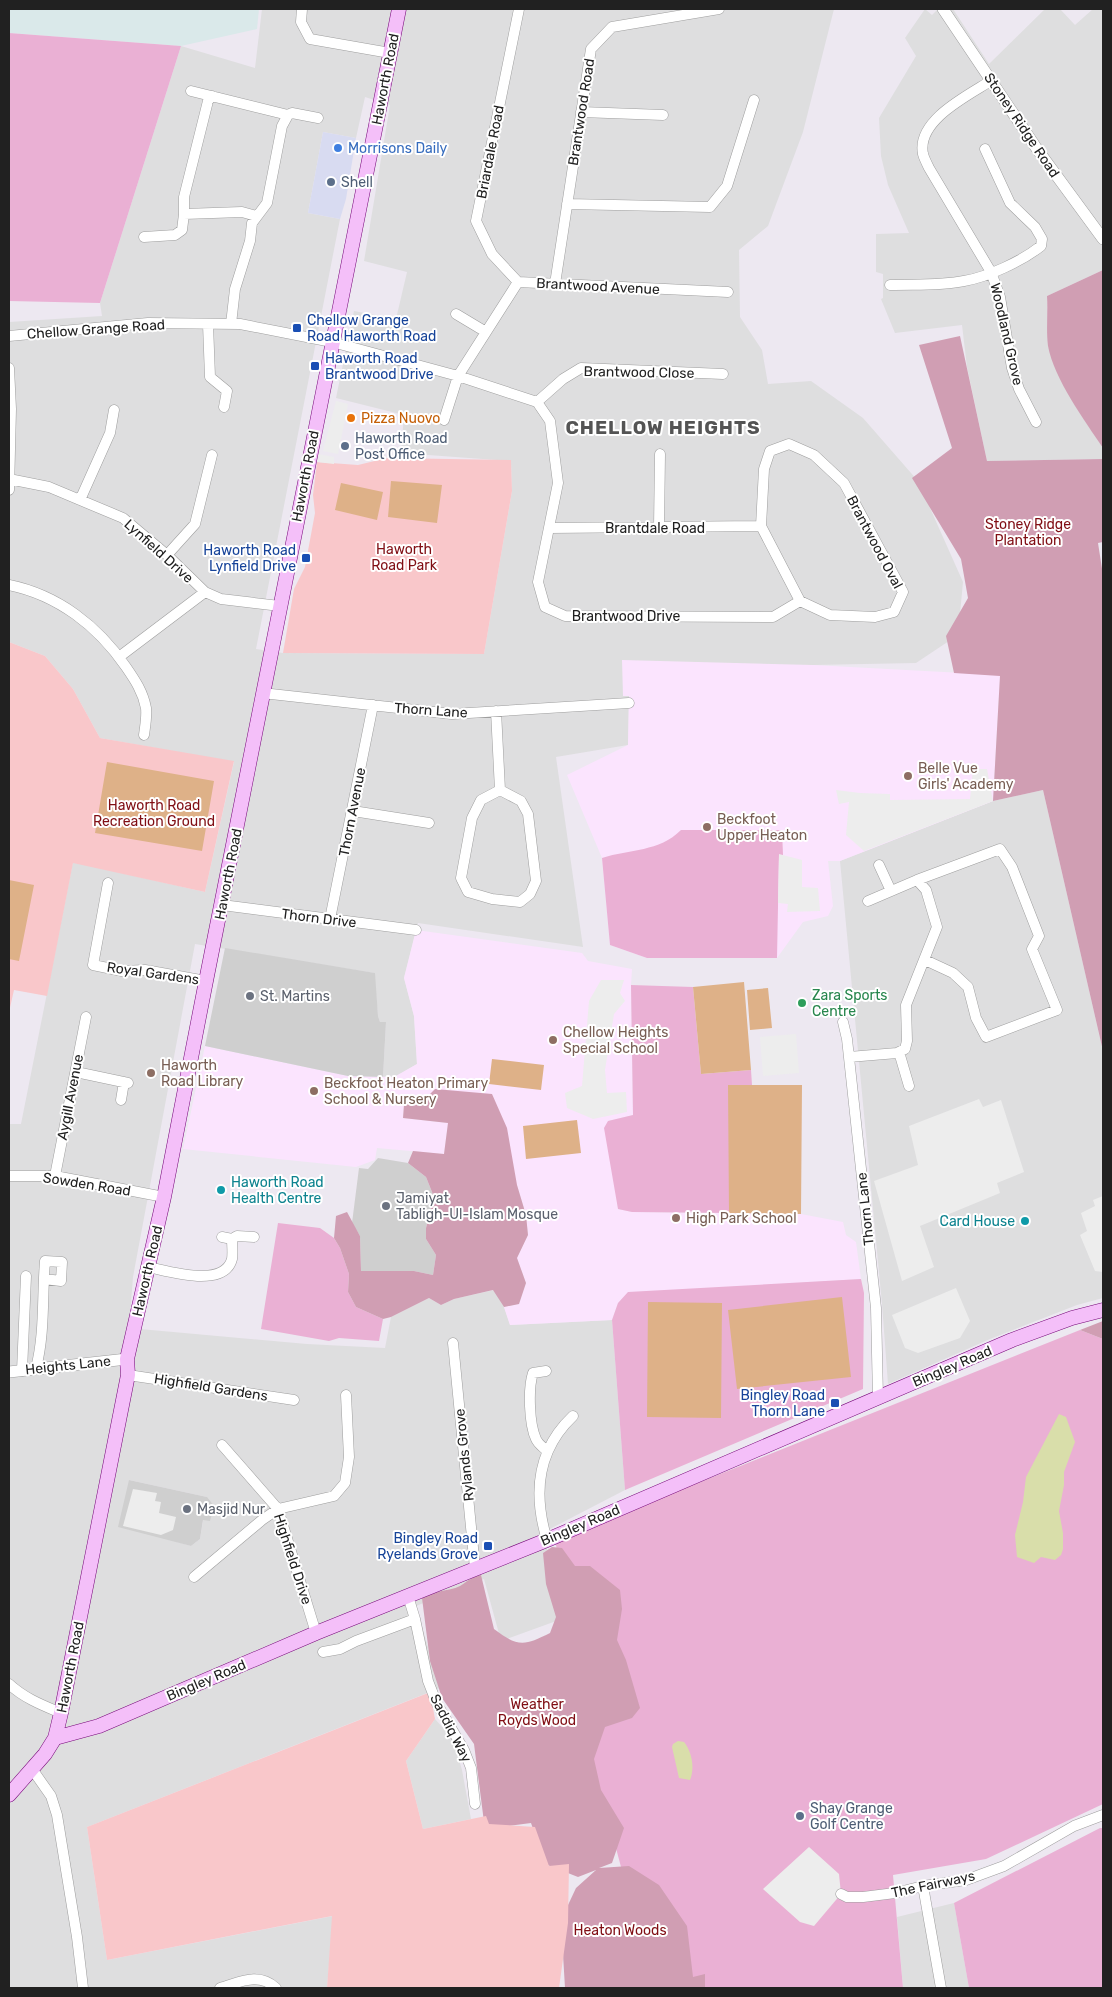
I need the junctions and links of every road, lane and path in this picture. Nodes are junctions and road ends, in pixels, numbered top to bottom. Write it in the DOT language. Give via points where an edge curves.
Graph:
graph roads {
  1 [pos="302,9"];
  2 [pos="399,9"];
  3 [pos="519,9"];
  4 [pos="719,9"];
  5 [pos="943,9"];
  6 [pos="390,53"];
  7 [pos="992,80"];
  8 [pos="191,91"];
  9 [pos="212,96"];
  10 [pos="754,100"];
  11 [pos="581,112"];
  12 [pos="288,114"];
  13 [pos="663,115"];
  14 [pos="318,118"];
  15 [pos="985,149"];
  16 [pos="567,204"];
  17 [pos="184,214"];
  18 [pos="256,216"];
  19 [pos="144,237"];
  20 [pos="1103,239"];
  21 [pos="991,272"];
  22 [pos="518,282"];
  23 [pos="555,284"];
  24 [pos="890,285"];
  25 [pos="728,292"];
  26 [pos="456,314"];
  27 [pos="208,324"];
  28 [pos="231,324"];
  29 [pos="486,332"];
  30 [pos="9,336"];
  31 [pos="332,342"];
  32 [pos="9,368"];
  33 [pos="723,374"];
  34 [pos="458,376"];
  35 [pos="537,402"];
  36 [pos="224,407"];
  37 [pos="114,410"];
  38 [pos="444,420"];
  39 [pos="1036,422"];
  40 [pos="660,454"];
  41 [pos="212,455"];
  42 [pos="9,479"];
  43 [pos="9,490"];
  44 [pos="80,500"];
  45 [pos="761,526"];
  46 [pos="549,528"];
  47 [pos="659,528"];
  48 [pos="167,555"];
  49 [pos="9,585"];
  50 [pos="205,592"];
  51 [pos="800,601"];
  52 [pos="280,606"];
  53 [pos="119,657"];
  54 [pos="262,694"];
  55 [pos="629,703"];
  56 [pos="373,705"];
  57 [pos="496,712"];
  58 [pos="144,735"];
  59 [pos="500,790"];
  60 [pos="353,810"];
  61 [pos="429,823"];
  62 [pos="879,865"];
  63 [pos="917,880"];
  64 [pos="108,883"];
  65 [pos="891,891"];
  66 [pos="868,901"];
  67 [pos="222,905"];
  68 [pos="330,919"];
  69 [pos="416,930"];
  70 [pos="925,960"];
  71 [pos="206,981"];
  72 [pos="86,1017"];
  73 [pos="843,1022"];
  74 [pos="899,1052"];
  75 [pos="849,1057"];
  76 [pos="76,1072"];
  77 [pos="909,1086"];
  78 [pos="121,1100"];
  79 [pos="9,1176"];
  80 [pos="55,1176"];
  81 [pos="164,1197"];
  82 [pos="254,1237"];
  83 [pos="148,1267"];
  84 [pos="26,1276"];
  85 [pos="44,1279"];
  86 [pos="1103,1310"];
  87 [pos="453,1343"];
  88 [pos="126,1359"];
  89 [pos="36,1368"];
  90 [pos="22,1371"];
  91 [pos="546,1371"];
  92 [pos="9,1372"];
  93 [pos="128,1375"];
  94 [pos="346,1395"];
  95 [pos="878,1398"];
  96 [pos="294,1400"];
  97 [pos="573,1416"];
  98 [pos="222,1445"];
  99 [pos="547,1451"];
  100 [pos="278,1509"];
  101 [pos="547,1540"];
  102 [pos="475,1568"];
  103 [pos="194,1577"];
  104 [pos="408,1596"];
  105 [pos="415,1619"];
  106 [pos="316,1633"];
  107 [pos="323,1652"];
  108 [pos="9,1684"];
  109 [pos="61,1713"];
  110 [pos="55,1738"];
  111 [pos="32,1769"];
  112 [pos="9,1795"];
  113 [pos="475,1804"];
  114 [pos="1103,1815"];
  115 [pos="923,1886"];
  116 [pos="841,1894"];
  117 [pos="84,1988"];
  118 [pos="220,1988"];
  119 [pos="276,1988"];
  120 [pos="941,1988"];
  1 -- 6 [label="street" via="301,22 310,39"];
  2 -- 6 [label="main road, Haworth Road"];
  3 -- 22 [label="street, Briardale Road" via="476,221 492,254"];
  4 -- 11 [label="street, Brantwood Road" via="612,27 591,49"];
  5 -- 7 [label="street, Stoney Ridge Road"];
  6 -- 31 [label="main road, Haworth Road"];
  7 -- 20 [label="street, Stoney Ridge Road"];
  7 -- 21 [label="street, Woodland Grove" via="937,117 926,133 922,153"];
  8 -- 9 [label="street"];
  9 -- 12 [label="street"];
  9 -- 17 [label="street" via="208,101 184,198"];
  10 -- 16 [label="street" via="727,186 710,207"];
  11 -- 13 [label="street"];
  11 -- 16 [label="street, Brantwood Road"];
  12 -- 14 [label="street"];
  12 -- 18 [label="street" via="282,126 267,203"];
  15 -- 21 [label="street" via="1010,203 1036,227 1042,238 1041,246 1030,254"];
  16 -- 23 [label="street, Brantwood Road"];
  17 -- 18 [label="street" via="242,212"];
  17 -- 19 [label="street" via="182,230 175,235"];
  18 -- 28 [label="street" via="236,283"];
  21 -- 24 [label="street" via="964,282"];
  21 -- 39 [label="street, Woodland Grove" via="1000,297 1012,368"];
  22 -- 23 [label="street, Brantwood Avenue"];
  22 -- 29 [label="street, Brantwood Avenue"];
  23 -- 25 [label="street, Brantwood Avenue"];
  26 -- 29 [label="street"];
  27 -- 28 [label="street, Chellow Grange Road"];
  27 -- 30 [label="street, Chellow Grange Road" via="148,323"];
  27 -- 36 [label="street" via="210,377 227,391"];
  28 -- 31 [label="street, Chellow Grange Road"];
  29 -- 34 [label="street, Brantwood Avenue"];
  31 -- 34 [label="street"];
  31 -- 52 [label="main road, Haworth Road"];
  32 -- 42 [label="street"];
  33 -- 35 [label="street, Brantwood Close" via="581,368"];
  34 -- 35 [label="street"];
  34 -- 38 [label="street, Brantwood Avenue"];
  35 -- 46 [label="street, Brantwood Drive" via="550,421 558,483"];
  37 -- 44 [label="street" via="110,433"];
  40 -- 47 [label="street"];
  41 -- 48 [label="street" via="195,524"];
  42 -- 43 [label="street"];
  42 -- 44 [label="street, Lynfield Drive" via="49,487"];
  44 -- 48 [label="street, Lynfield Drive" via="123,518"];
  45 -- 47 [label="street, Brantdale Road"];
  45 -- 51 [label="street"];
  45 -- 51 [label="street, Brantwood Oval" via="764,469 770,451 789,444 814,455 844,483 903,592 894,612 876,616 830,615"];
  46 -- 47 [label="street, Brantdale Road"];
  46 -- 51 [label="street, Brantwood Drive" via="538,582 545,607 564,616 773,617"];
  48 -- 50 [label="street, Lynfield Drive"];
  49 -- 53 [label="street" via="28,589 65,607 97,631"];
  50 -- 52 [label="street, Lynfield Drive" via="221,599"];
  50 -- 53 [label="street"];
  52 -- 54 [label="main road, Haworth Road"];
  53 -- 58 [label="street" via="139,686 146,709"];
  54 -- 56 [label="street, Thorn Lane"];
  54 -- 67 [label="main road, Haworth Road"];
  55 -- 57 [label="street, Thorn Lane"];
  56 -- 57 [label="street, Thorn Lane" via="452,714"];
  56 -- 60 [label="street, Thorn Avenue"];
  57 -- 59 [label="street"];
  59 -- 59 [label="street" via="521,801 528,814 536,881 530,894 520,902 492,900 468,892 461,878 472,818 481,800"];
  60 -- 61 [label="street"];
  60 -- 68 [label="street, Thorn Avenue"];
  62 -- 65 [label="street"];
  63 -- 65 [label="street"];
  63 -- 70 [label="street" via="926,890 937,927"];
  63 -- 70 [label="street" via="1000,849 1012,867 1039,936 1032,949 1057,1010 986,1037 976,1018 968,986 953,973"];
  64 -- 71 [label="street, Royal Gardens" via="93,964 122,971 145,970"];
  65 -- 66 [label="street"];
  67 -- 68 [label="street, Thorn Drive"];
  67 -- 71 [label="main road, Haworth Road"];
  68 -- 69 [label="street, Thorn Drive"];
  70 -- 74 [label="street" via="906,1005 907,1040 905,1049"];
  71 -- 81 [label="main road, Haworth Road"];
  72 -- 76 [label="street, Aygill Avenue"];
  73 -- 75 [label="street, Thorn Lane"];
  74 -- 75 [label="street"];
  74 -- 77 [label="street"];
  75 -- 95 [label="street, Thorn Lane" via="876,1308"];
  76 -- 78 [label="street" via="126,1082"];
  76 -- 80 [label="street, Aygill Avenue"];
  79 -- 80 [label="street, Sowden Road"];
  80 -- 81 [label="street, Sowden Road"];
  81 -- 83 [label="main road, Haworth Road"];
  82 -- 83 [label="street" via="227,1238 232,1259 226,1269 216,1274 203,1277"];
  83 -- 88 [label="main road, Haworth Road"];
  84 -- 90 [label="street"];
  85 -- 89 [label="street" via="41,1346"];
  86 -- 95 [label="main road, Bingley Road" via="1012,1340"];
  87 -- 102 [label="street, Rylands Grove"];
  88 -- 89 [label="street, Heights Lane"];
  88 -- 93 [label="main road, Haworth Road"];
  89 -- 90 [label="street, Heights Lane"];
  90 -- 92 [label="street, Heights Lane"];
  91 -- 99 [label="street" via="533,1373 530,1402 536,1441"];
  93 -- 96 [label="street, Highfield Gardens"];
  93 -- 109 [label="main road, Haworth Road"];
  94 -- 100 [label="street" via="350,1457 345,1483 334,1496"];
  95 -- 101 [label="main road, Bingley Road"];
  97 -- 99 [label="street" via="561,1427"];
  98 -- 100 [label="street, Highfield Drive"];
  99 -- 101 [label="street" via="539,1500"];
  100 -- 103 [label="street"];
  100 -- 106 [label="street, Highfield Drive"];
  101 -- 102 [label="main road, Bingley Road"];
  102 -- 104 [label="main road, Bingley Road"];
  104 -- 105 [label="street, Saddiq Way"];
  104 -- 106 [label="main road, Bingley Road"];
  105 -- 107 [label="street" via="340,1649"];
  105 -- 113 [label="street, Saddiq Way" via="429,1686 464,1750 471,1768"];
  106 -- 110 [label="main road, Bingley Road" via="99,1726"];
  108 -- 109 [label="street" via="20,1694"];
  109 -- 110 [label="main road, Haworth Road"];
  110 -- 111 [label="main road"];
  111 -- 112 [label="main road"];
  111 -- 117 [label="street" via="52,1796 57,1815"];
  114 -- 115 [label="street, The Fairways" via="1074,1826 1004,1866 966,1880"];
  115 -- 116 [label="street, The Fairways" via="863,1897"];
  115 -- 120 [label="street"];
  118 -- 119 [label="street" via="255,1978 268,1981"];
}
